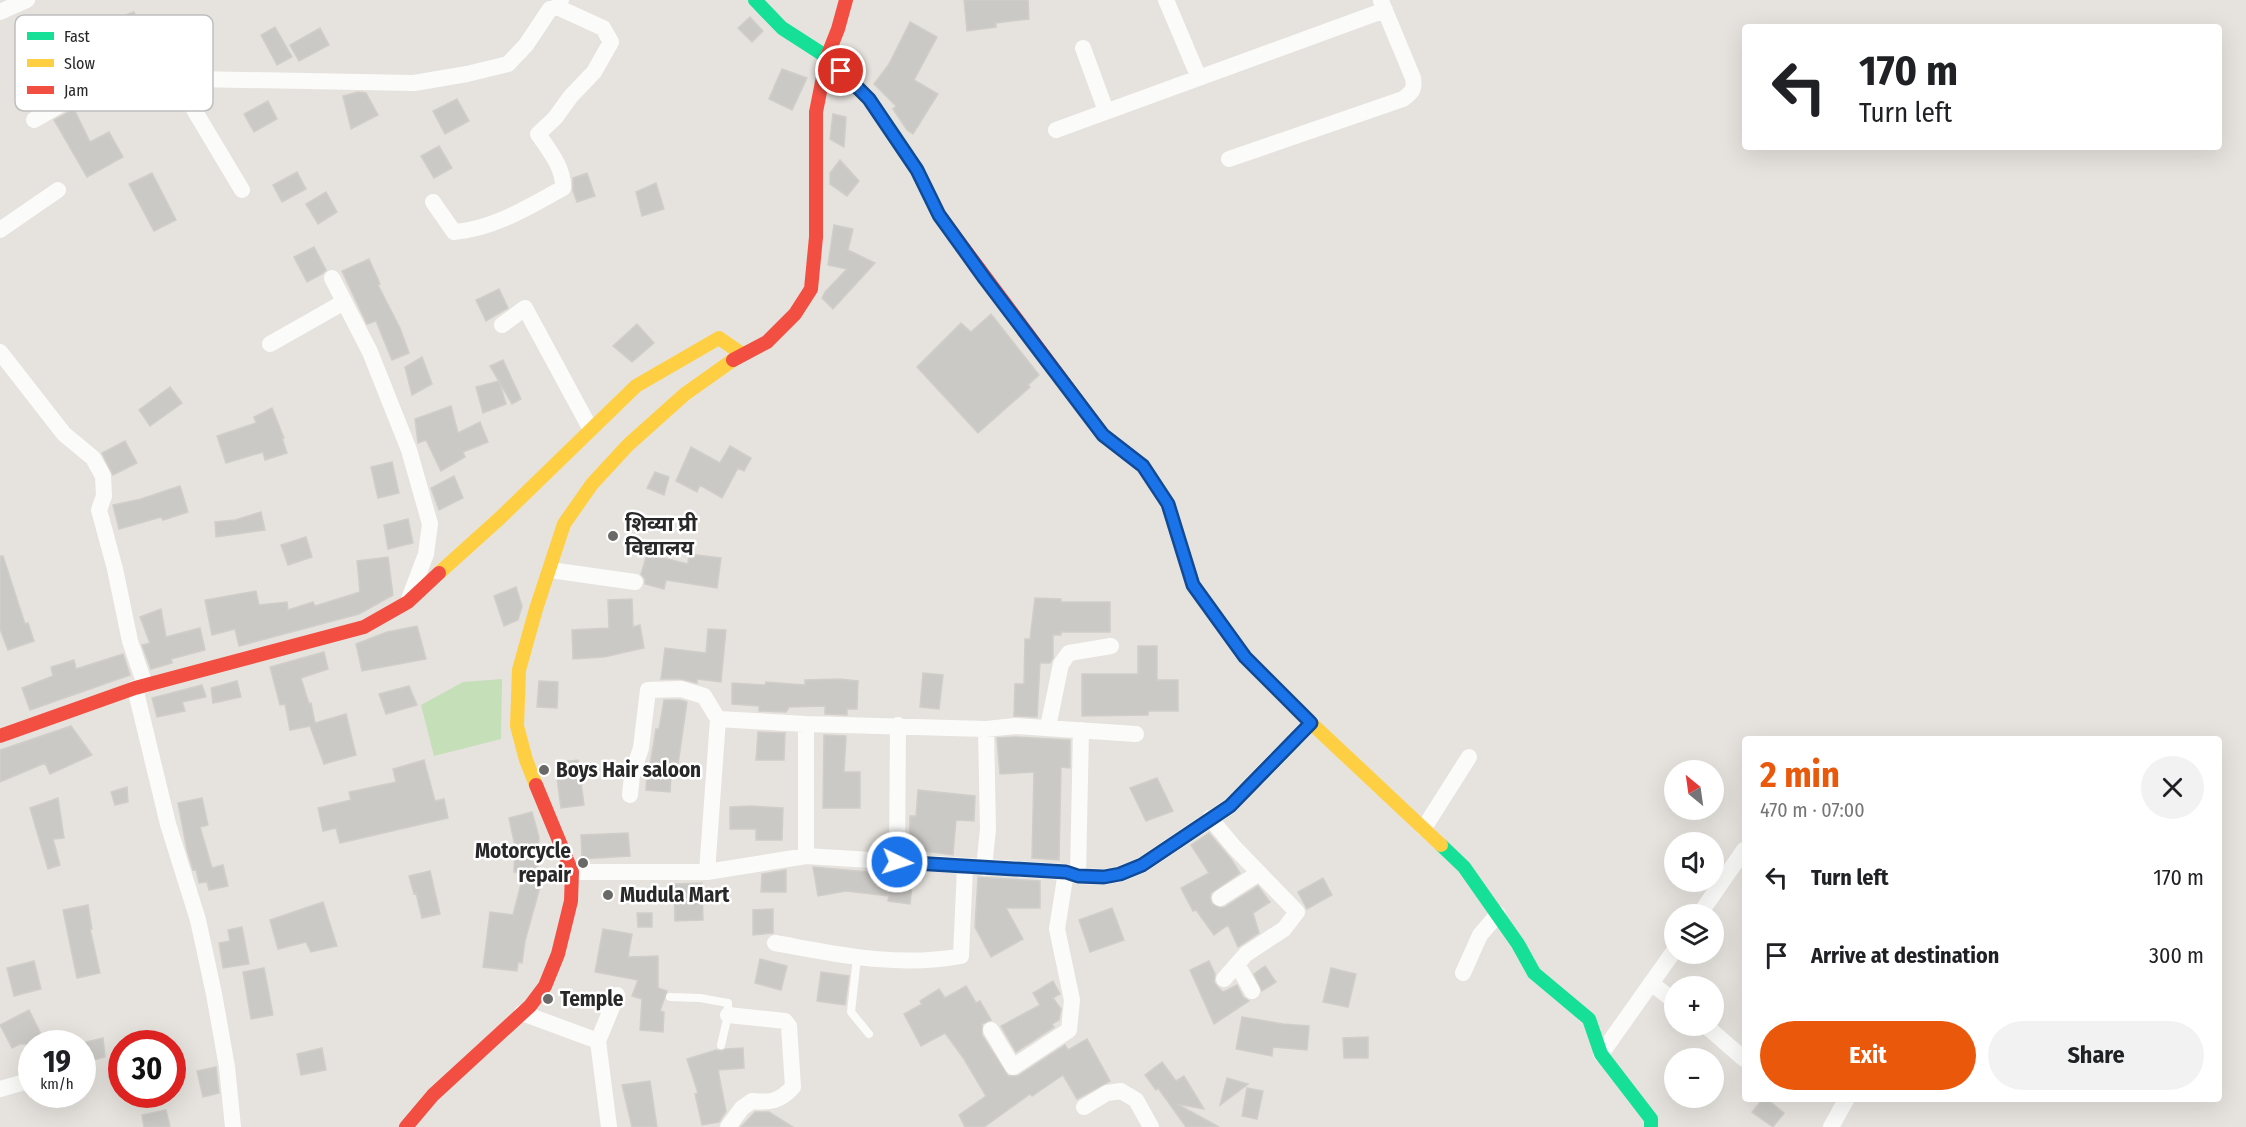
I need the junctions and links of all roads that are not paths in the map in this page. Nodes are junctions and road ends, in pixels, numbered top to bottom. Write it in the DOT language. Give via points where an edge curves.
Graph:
graph roads {
  1 [pos="27,0"];
  2 [pos="755,0"];
  3 [pos="846,0"];
  4 [pos="1166,0"];
  5 [pos="559,3"];
  6 [pos="1383,5"];
  7 [pos="0,12"];
  8 [pos="1083,48"];
  9 [pos="827,57"];
  10 [pos="1199,78"];
  11 [pos="213,79"];
  12 [pos="49,111"];
  13 [pos="195,111"];
  14 [pos="1106,111"];
  15 [pos="34,120"];
  16 [pos="1056,130"];
  17 [pos="1228,159"];
  18 [pos="58,190"];
  19 [pos="242,190"];
  20 [pos="433,202"];
  21 [pos="0,230"];
  22 [pos="332,278"];
  23 [pos="344,302"];
  24 [pos="502,325"];
  25 [pos="270,344"];
  26 [pos="0,352"];
  27 [pos="742,354"];
  28 [pos="590,429"];
  29 [pos="550,570"];
  30 [pos="635,582"];
  31 [pos="408,602"];
  32 [pos="1111,646"];
  33 [pos="140,687"];
  34 [pos="718,719"];
  35 [pos="1311,723"];
  36 [pos="806,724"];
  37 [pos="898,725"];
  38 [pos="1048,727"];
  39 [pos="986,729"];
  40 [pos="1081,730"];
  41 [pos="1136,734"];
  42 [pos="0,736"];
  43 [pos="1469,757"];
  44 [pos="630,795"];
  45 [pos="1210,818"];
  46 [pos="1424,828"];
  47 [pos="1742,853"];
  48 [pos="806,856"];
  49 [pos="897,862"];
  50 [pos="964,867"];
  51 [pos="984,868"];
  52 [pos="572,872"];
  53 [pos="707,872"];
  54 [pos="1259,873"];
  55 [pos="1072,874"];
  56 [pos="1220,898"];
  57 [pos="1707,904"];
  58 [pos="1498,914"];
  59 [pos="775,943"];
  60 [pos="857,958"];
  61 [pos="1237,964"];
  62 [pos="1665,964"];
  63 [pos="1463,973"];
  64 [pos="1224,979"];
  65 [pos="1651,983"];
  66 [pos="1252,991"];
  67 [pos="1664,993"];
  68 [pos="617,995"];
  69 [pos="670,997"];
  70 [pos="522,1013"];
  71 [pos="728,1015"];
  72 [pos="991,1030"];
  73 [pos="869,1034"];
  74 [pos="1718,1036"];
  75 [pos="598,1041"];
  76 [pos="721,1045"];
  77 [pos="1601,1053"];
  78 [pos="1742,1057"];
  79 [pos="18,1084"];
  80 [pos="0,1089"];
  81 [pos="1845,1102"];
  82 [pos="1084,1107"];
  83 [pos="233,1127"];
  84 [pos="406,1127"];
  85 [pos="609,1127"];
  86 [pos="728,1127"];
  87 [pos="1151,1127"];
  88 [pos="1651,1127"];
  89 [pos="1831,1127"];
  1 -- 7 [label="street"];
  2 -- 9 [label="street" via="782,28"];
  3 -- 9 [label="street"];
  4 -- 10 [label="street"];
  5 -- 11 [label="street" via="550,9 508,64 467,74 414,82"];
  5 -- 20 [label="street" via="603,28 611,42 594,72 538,134 553,156 563,188 474,231 454,232"];
  6 -- 10 [label="street"];
  6 -- 17 [label="street" via="1413,78 1412,92 1403,99"];
  8 -- 14 [label="street"];
  9 -- 27 [label="street" via="816,112 816,237 811,289 795,314 767,342"];
  9 -- 35 [label="street" via="869,99 917,170 939,215 1103,435 1143,466 1168,504 1193,585 1245,657"];
  10 -- 14 [label="street"];
  12 -- 15 [label="street"];
  13 -- 19 [label="street"];
  14 -- 16 [label="street"];
  18 -- 21 [label="street"];
  22 -- 23 [label="street"];
  23 -- 25 [label="street"];
  23 -- 31 [label="street" via="370,352 410,450 430,524 426,554"];
  24 -- 28 [label="street" via="525,308"];
  26 -- 33 [label="street" via="64,434 93,459 103,476 104,496 99,510"];
  27 -- 28 [label="street" via="719,338 636,386"];
  27 -- 29 [label="street" via="685,394 592,484 564,524"];
  28 -- 31 [label="street"];
  29 -- 30 [label="street"];
  29 -- 52 [label="street" via="519,670 517,726 526,760"];
  31 -- 33 [label="street" via="364,627"];
  32 -- 38 [label="street" via="1069,653 1061,664"];
  33 -- 42 [label="street"];
  33 -- 83 [label="street" via="168,824 198,920 225,1057"];
  34 -- 36 [label="street"];
  34 -- 44 [label="street" via="704,696 681,689 648,690"];
  34 -- 53 [label="street"];
  35 -- 45 [label="street" via="1230,806"];
  35 -- 46 [label="street"];
  36 -- 37 [label="street"];
  36 -- 48 [label="street"];
  37 -- 39 [label="street"];
  37 -- 49 [label="street"];
  38 -- 39 [label="street"];
  38 -- 40 [label="street"];
  39 -- 51 [label="street" via="988,830"];
  40 -- 41 [label="street"];
  40 -- 55 [label="street"];
  43 -- 46 [label="street"];
  45 -- 54 [label="street"];
  45 -- 55 [label="street" via="1131,870 1104,877"];
  46 -- 58 [label="street" via="1464,867"];
  47 -- 57 [label="street"];
  48 -- 49 [label="street"];
  48 -- 53 [label="street"];
  49 -- 50 [label="street"];
  50 -- 51 [label="street"];
  50 -- 60 [label="street" via="960,956 920,961"];
  51 -- 55 [label="street"];
  52 -- 53 [label="street"];
  52 -- 70 [label="street" via="572,902 558,954 544,986"];
  54 -- 56 [label="street"];
  54 -- 61 [label="street" via="1297,912 1284,929"];
  55 -- 72 [label="street" via="1057,929 1072,1000 1069,1030 1013,1067"];
  58 -- 63 [label="street" via="1480,935"];
  58 -- 77 [label="street" via="1534,973 1589,1019"];
  59 -- 60 [label="street"];
  60 -- 73 [label="lane" via="851,1012"];
  61 -- 64 [label="street"];
  61 -- 66 [label="street"];
  62 -- 65 [label="street"];
  65 -- 67 [label="street"];
  65 -- 77 [label="street"];
  68 -- 75 [label="street"];
  69 -- 71 [label="lane" via="728,1003"];
  70 -- 75 [label="street"];
  70 -- 84 [label="street" via="433,1095"];
  71 -- 76 [label="lane"];
  71 -- 86 [label="street" via="785,1021 789,1026 793,1087 770,1103 752,1101"];
  74 -- 78 [label="street"];
  75 -- 85 [label="street"];
  77 -- 88 [label="street" via="1651,1119"];
  79 -- 80 [label="street"];
  81 -- 89 [label="street"];
  82 -- 87 [label="street" via="1107,1093 1121,1090 1136,1100"];
}
